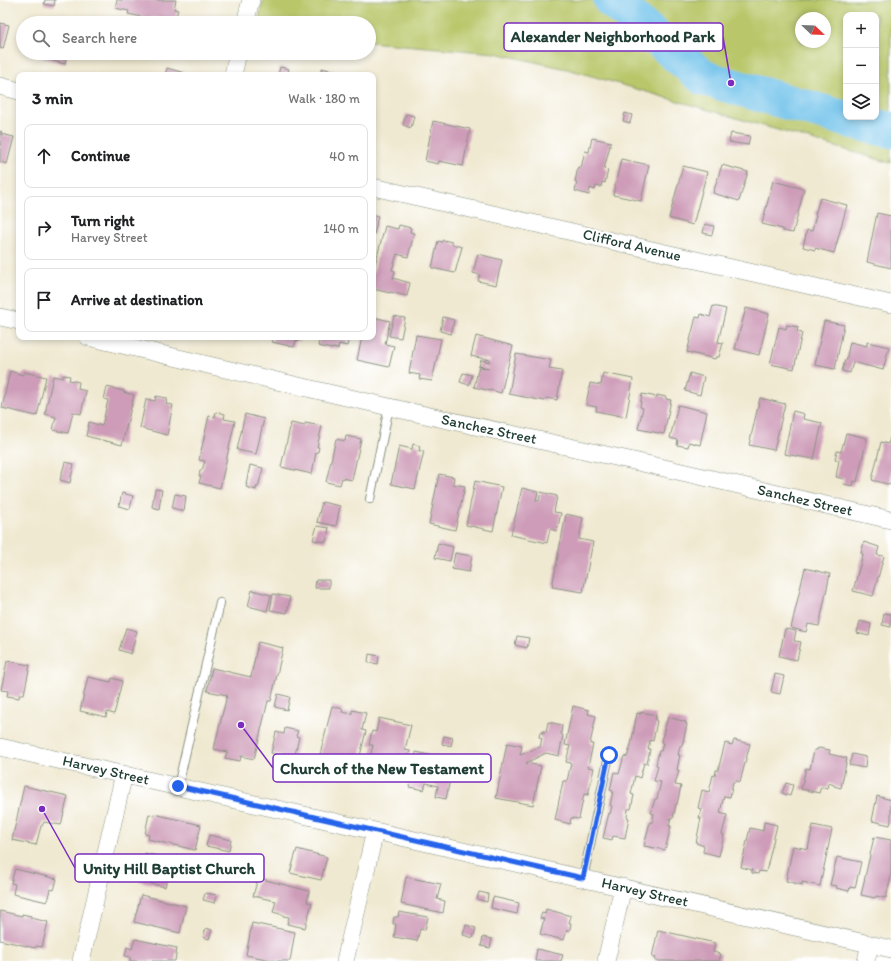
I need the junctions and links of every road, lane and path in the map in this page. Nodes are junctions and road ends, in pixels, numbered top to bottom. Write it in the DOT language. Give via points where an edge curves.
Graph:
graph roads {
  1 [pos="251,0"];
  2 [pos="247,16"];
  3 [pos="236,60"];
  4 [pos="234,72"];
  5 [pos="0,86"];
  6 [pos="16,90"];
  7 [pos="376,188"];
  8 [pos="891,304"];
  9 [pos="0,316"];
  10 [pos="16,320"];
  11 [pos="101,340"];
  12 [pos="389,407"];
  13 [pos="370,499"];
  14 [pos="891,520"];
  15 [pos="220,603"];
  16 [pos="0,747"];
  17 [pos="609,755"];
  18 [pos="124,774"];
  19 [pos="178,786"];
  20 [pos="375,831"];
  21 [pos="583,878"];
  22 [pos="623,887"];
  23 [pos="870,944"];
  24 [pos="891,949"];
  25 [pos="81,961"];
  26 [pos="345,961"];
  27 [pos="606,961"];
  28 [pos="866,961"];
  1 -- 2 [label="street"];
  3 -- 4 [label="street"];
  5 -- 6 [label="street"];
  7 -- 8 [label="street, Clifford Avenue"];
  9 -- 10 [label="street"];
  11 -- 12 [label="street, Sanchez Street"];
  12 -- 13 [label="lane"];
  12 -- 14 [label="street, Sanchez Street"];
  15 -- 19 [label="lane"];
  16 -- 18 [label="street, Harvey Street"];
  17 -- 21 [label="lane"];
  18 -- 19 [label="street, Harvey Street"];
  18 -- 25 [label="street"];
  19 -- 20 [label="street, Harvey Street"];
  20 -- 21 [label="street, Harvey Street"];
  20 -- 26 [label="street"];
  21 -- 22 [label="street, Harvey Street"];
  22 -- 23 [label="street, Harvey Street"];
  22 -- 27 [label="street"];
  23 -- 24 [label="street, Harvey Street"];
  23 -- 28 [label="street"];
}
